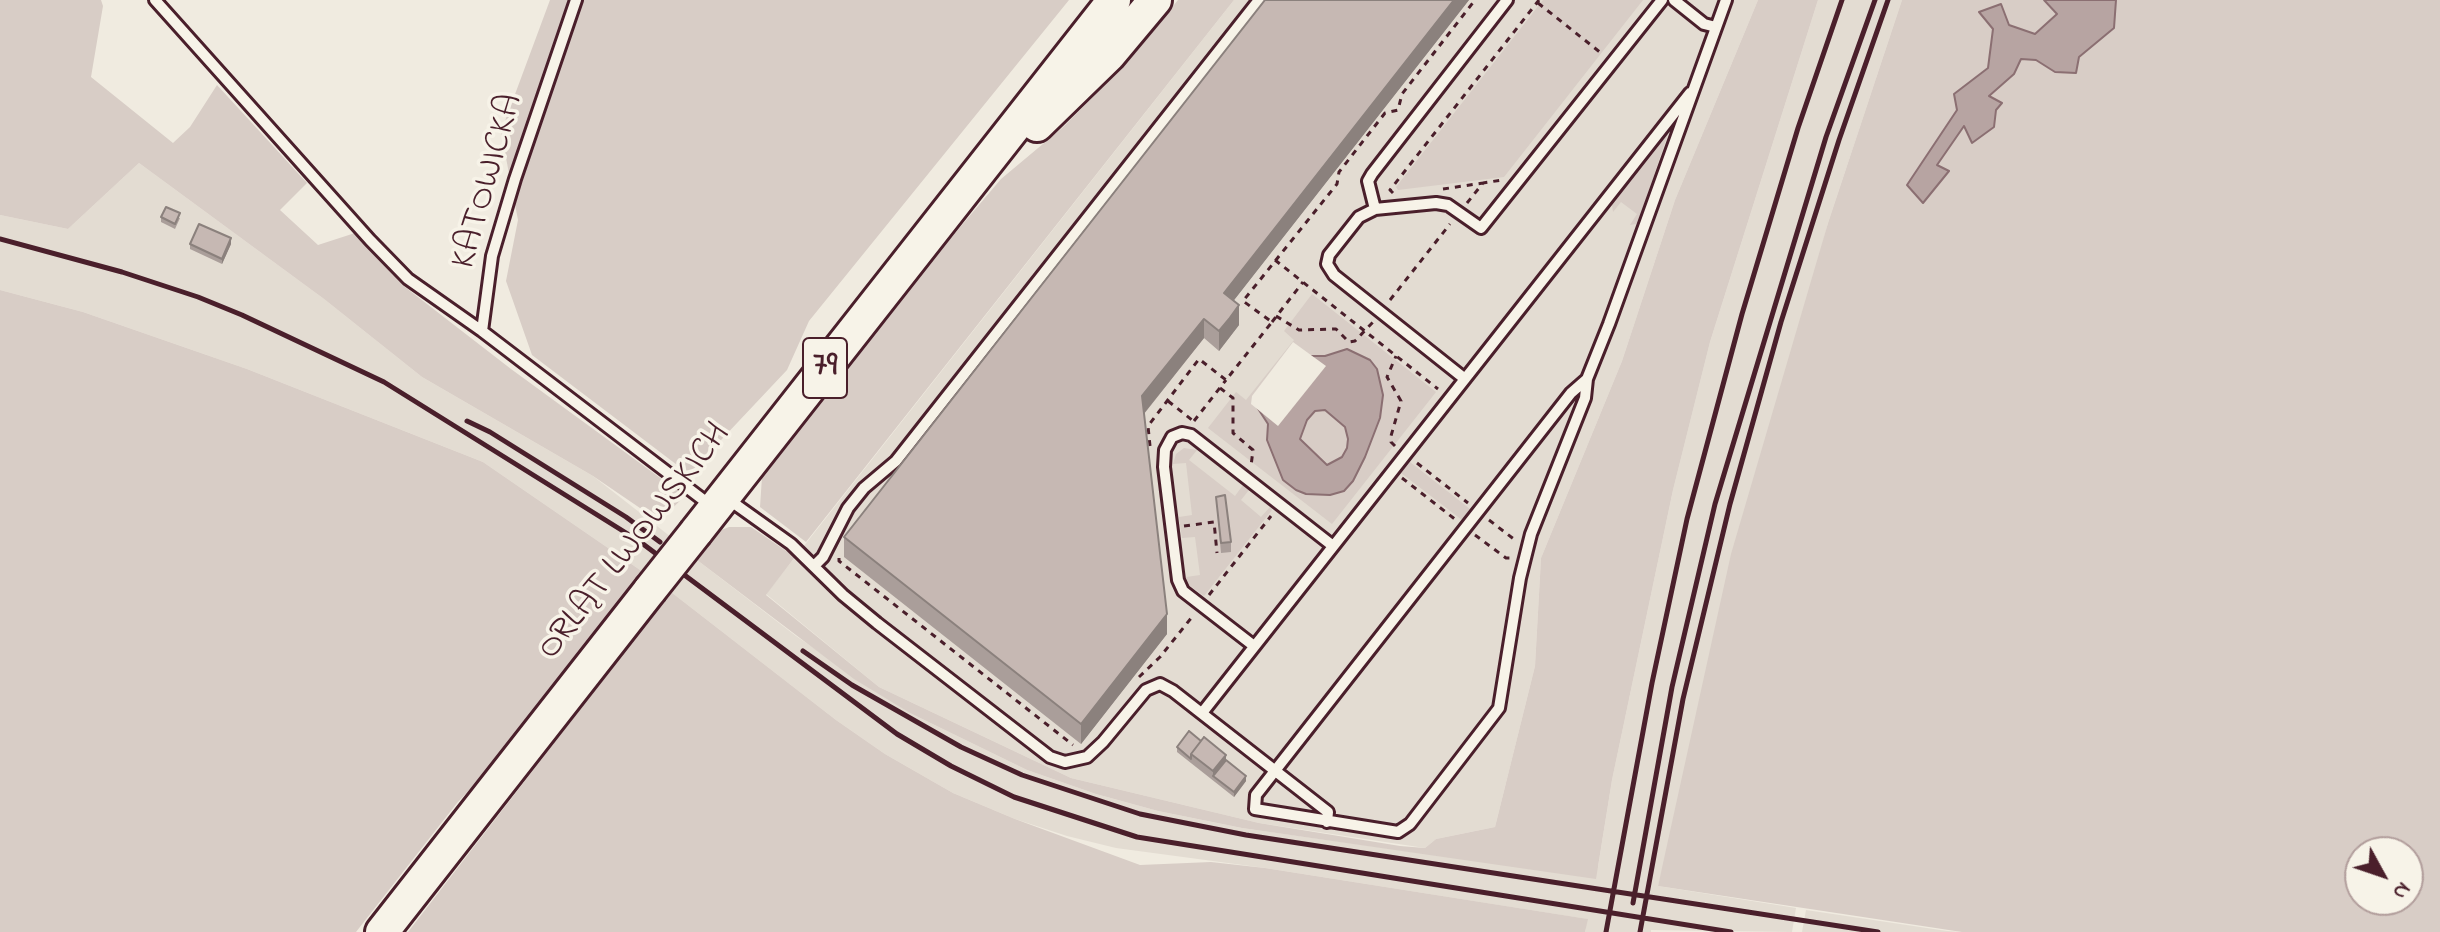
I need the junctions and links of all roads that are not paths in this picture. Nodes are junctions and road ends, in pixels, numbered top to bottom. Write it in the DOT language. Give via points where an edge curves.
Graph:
graph roads {
  1 [pos="155,0"];
  2 [pos="576,0"];
  3 [pos="1114,0"];
  4 [pos="1155,0"];
  5 [pos="1259,0"];
  6 [pos="1507,0"];
  7 [pos="1662,0"];
  8 [pos="1674,0"];
  9 [pos="1726,0"];
  10 [pos="1716,27"];
  11 [pos="1696,85"];
  12 [pos="955,205"];
  13 [pos="1375,209"];
  14 [pos="482,331"];
  15 [pos="1465,379"];
  16 [pos="1587,379"];
  17 [pos="712,512"];
  18 [pos="1333,546"];
  19 [pos="815,565"];
  20 [pos="1254,646"];
  21 [pos="1202,713"];
  22 [pos="1276,771"];
  23 [pos="1327,822"];
  24 [pos="382,932"];
  1 -- 14 [label="lane" via="408,279"];
  2 -- 14 [label="lane, KATOWICKA" via="492,256"];
  3 -- 12 [label="main road, ORLĄT LWOWSKICH / 79"];
  4 -- 12 [label="main road, ORLĄT LWOWSKICH / 79" via="1109,55"];
  5 -- 19 [label="lane" via="896,461 848,508"];
  6 -- 13 [label="lane" via="1372,174 1368,181"];
  7 -- 13 [label="lane" via="1481,228 1448,205"];
  8 -- 10 [label="lane"];
  9 -- 10 [label="lane"];
  10 -- 11 [label="lane"];
  11 -- 15 [label="lane"];
  11 -- 16 [label="lane"];
  12 -- 17 [label="main road, ORLĄT LWOWSKICH / 79"];
  13 -- 15 [label="lane" via="1359,217 1327,264"];
  14 -- 17 [label="lane"];
  15 -- 18 [label="lane"];
  16 -- 22 [label="lane"];
  16 -- 23 [label="lane" via="1585,398 1531,534 1499,708 1410,824 1398,832"];
  17 -- 19 [label="lane" via="791,544"];
  17 -- 24 [label="main road, ORLĄT LWOWSKICH / 79, bridge"];
  18 -- 20 [label="lane"];
  18 -- 20 [label="lane" via="1191,435 1172,437 1164,467 1178,580 1183,591"];
  19 -- 21 [label="lane" via="855,605 1050,757 1065,762 1087,757 1146,690 1160,684"];
  20 -- 21 [label="lane"];
  21 -- 22 [label="lane"];
  22 -- 23 [label="lane" via="1328,812"];
  22 -- 23 [label="lane" via="1256,795 1255,809"];
}
